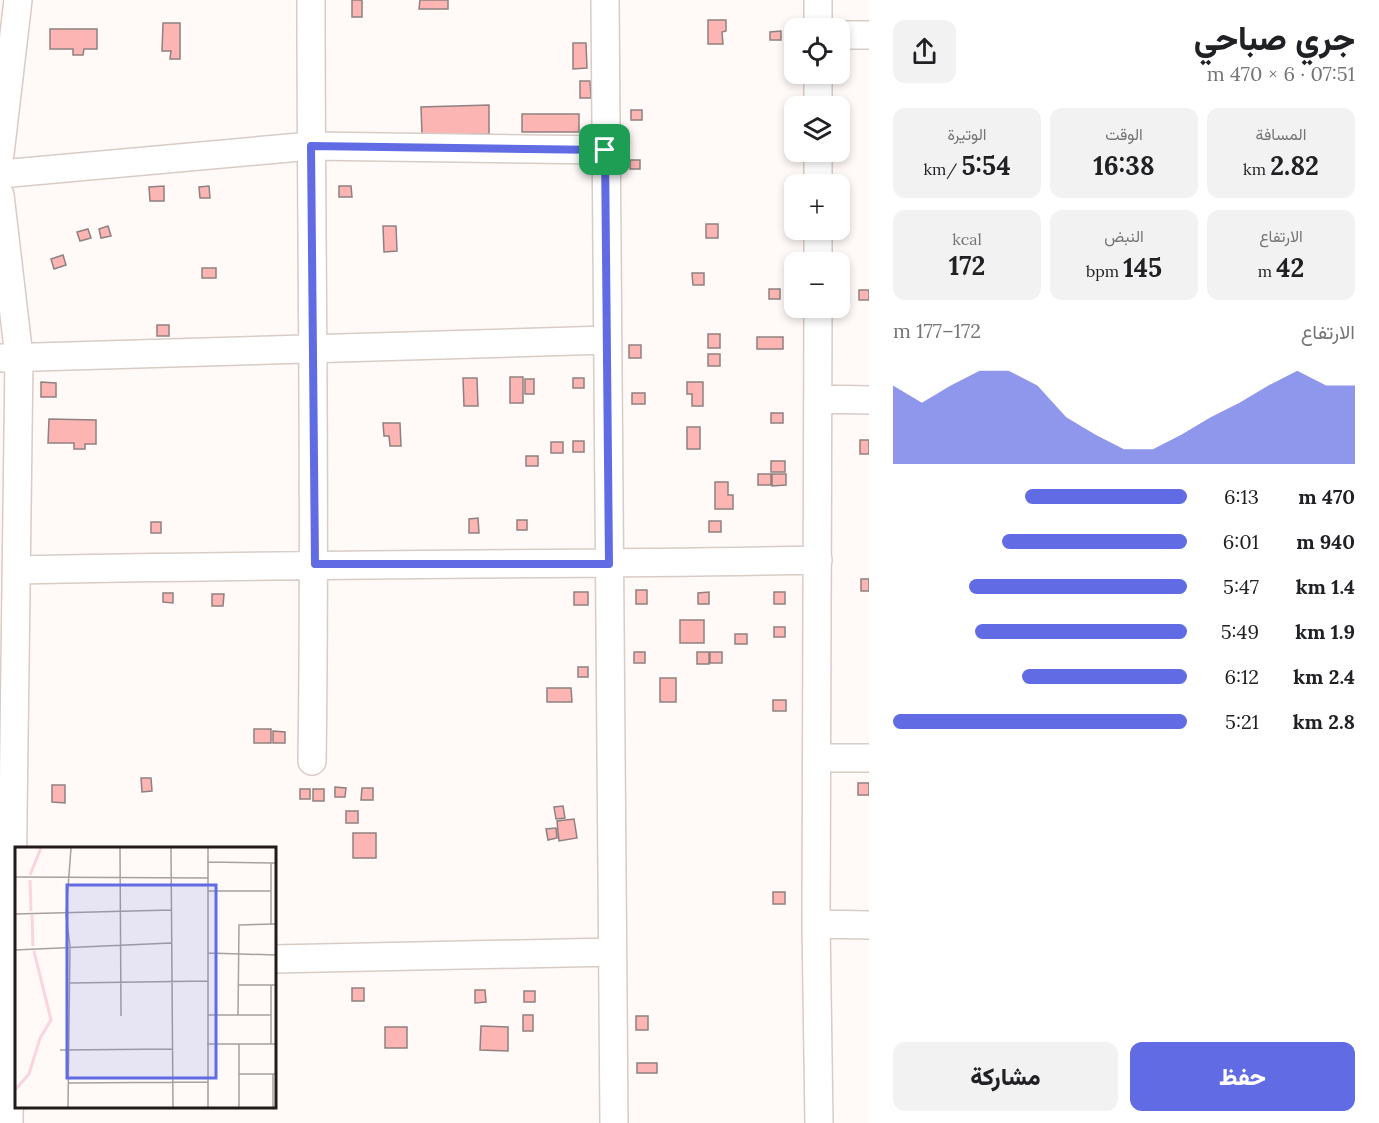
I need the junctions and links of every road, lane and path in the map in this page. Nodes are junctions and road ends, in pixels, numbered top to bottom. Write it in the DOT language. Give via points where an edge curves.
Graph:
graph roads {
  1 [pos="18,0"];
  2 [pos="311,0"];
  3 [pos="605,0"];
  4 [pos="818,0"];
  5 [pos="818,18"];
  6 [pos="850,35"];
  7 [pos="869,35"];
  8 [pos="311,146"];
  9 [pos="605,150"];
  10 [pos="0,154"];
  11 [pos="0,174"];
  12 [pos="0,195"];
  13 [pos="818,318"];
  14 [pos="607,340"];
  15 [pos="311,349"];
  16 [pos="9,357"];
  17 [pos="818,399"];
  18 [pos="869,400"];
  19 [pos="818,560"];
  20 [pos="315,564"];
  21 [pos="609,564"];
  22 [pos="17,570"];
  23 [pos="818,758"];
  24 [pos="869,758"];
  25 [pos="312,761"];
  26 [pos="816,924"];
  27 [pos="869,925"];
  28 [pos="612,952"];
  29 [pos="276,959"];
  30 [pos="10,960"];
  31 [pos="9,1123"];
  32 [pos="614,1123"];
  33 [pos="819,1123"];
  1 -- 10 [label="street"];
  2 -- 8 [label="street"];
  3 -- 9 [label="street"];
  4 -- 5 [label="street"];
  6 -- 7 [label="street"];
  8 -- 9 [label="street"];
  8 -- 11 [label="street"];
  8 -- 15 [label="street"];
  9 -- 14 [label="street"];
  12 -- 16 [label="street"];
  13 -- 17 [label="street"];
  14 -- 15 [label="street"];
  14 -- 21 [label="street"];
  15 -- 16 [label="street"];
  15 -- 20 [label="street"];
  16 -- 22 [label="street"];
  17 -- 18 [label="street"];
  17 -- 19 [label="street"];
  19 -- 21 [label="street"];
  19 -- 23 [label="street"];
  20 -- 21 [label="street"];
  20 -- 22 [label="street"];
  20 -- 25 [label="street"];
  21 -- 28 [label="street"];
  22 -- 30 [label="street"];
  23 -- 24 [label="street"];
  23 -- 26 [label="street"];
  26 -- 27 [label="street"];
  26 -- 33 [label="street"];
  28 -- 29 [label="street"];
  28 -- 32 [label="street"];
  30 -- 31 [label="street"];
}
